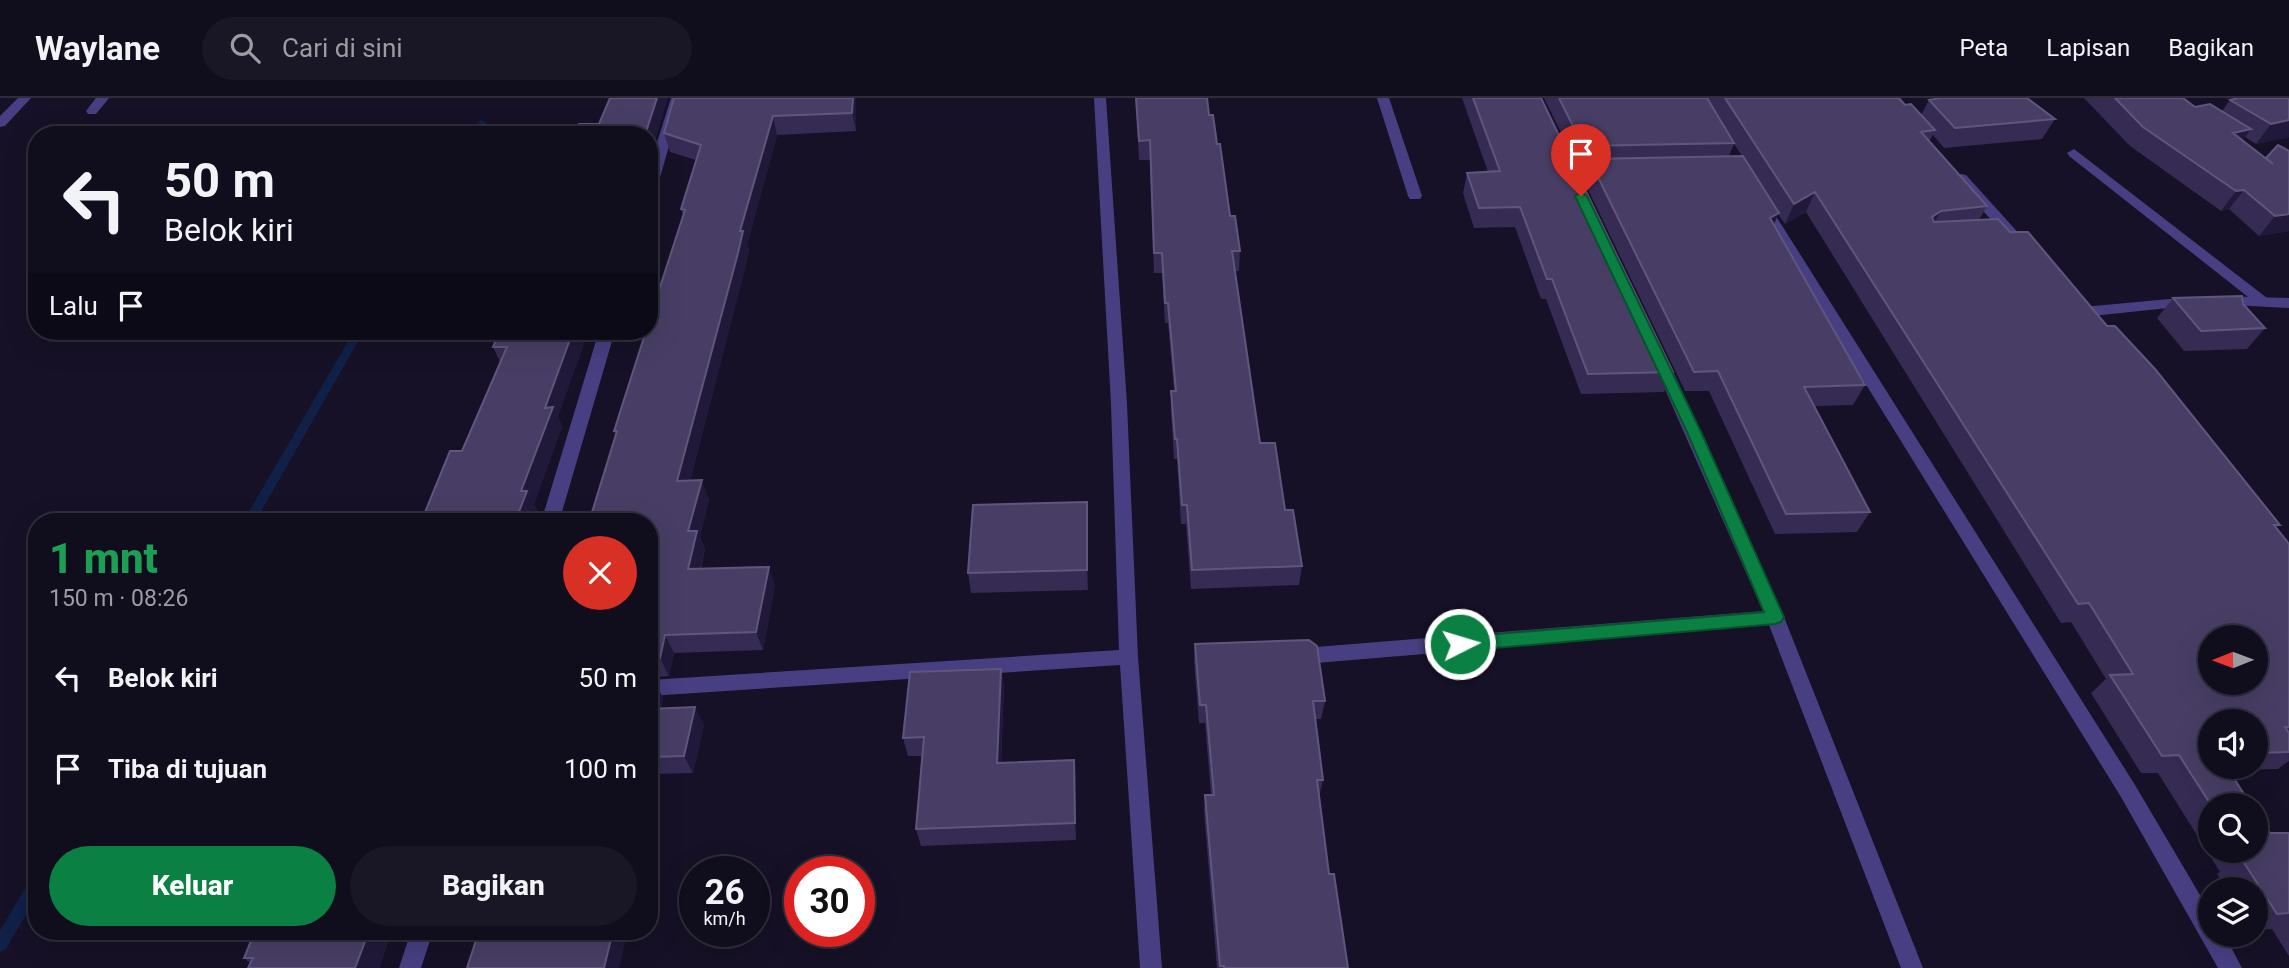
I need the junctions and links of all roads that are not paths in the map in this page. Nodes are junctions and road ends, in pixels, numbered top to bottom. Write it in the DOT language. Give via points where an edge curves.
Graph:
graph roads {
  1 [pos="25,98"];
  2 [pos="103,98"];
  3 [pos="677,98"];
  4 [pos="1100,98"];
  5 [pos="1383,98"];
  6 [pos="92,111"];
  7 [pos="0,122"];
  8 [pos="2074,153"];
  9 [pos="658,161"];
  10 [pos="1953,169"];
  11 [pos="1622,171"];
  12 [pos="1570,172"];
  13 [pos="1754,192"];
  14 [pos="1415,196"];
  15 [pos="2037,261"];
  16 [pos="2262,301"];
  17 [pos="2289,303"];
  18 [pos="2082,312"];
  19 [pos="604,340"];
  20 [pos="1653,345"];
  21 [pos="553,513"];
  22 [pos="1775,617"];
  23 [pos="1317,655"];
  24 [pos="1129,657"];
  25 [pos="658,687"];
  26 [pos="2198,911"];
  27 [pos="419,940"];
  28 [pos="2219,947"];
  29 [pos="410,968"];
  30 [pos="1151,968"];
  31 [pos="1912,968"];
  32 [pos="2231,968"];
  1 -- 7 [label="street"];
  2 -- 6 [label="street"];
  3 -- 9 [label="street"];
  4 -- 24 [label="street"];
  5 -- 14 [label="street"];
  8 -- 16 [label="street"];
  10 -- 15 [label="street" via="2003,231"];
  11 -- 12 [label="street"];
  13 -- 26 [label="street"];
  16 -- 17 [label="street"];
  16 -- 18 [label="street"];
  19 -- 21 [label="street"];
  20 -- 22 [label="street"];
  22 -- 23 [label="street"];
  22 -- 31 [label="street"];
  24 -- 25 [label="street"];
  24 -- 30 [label="street"];
  27 -- 29 [label="street"];
  28 -- 32 [label="street"];
}
